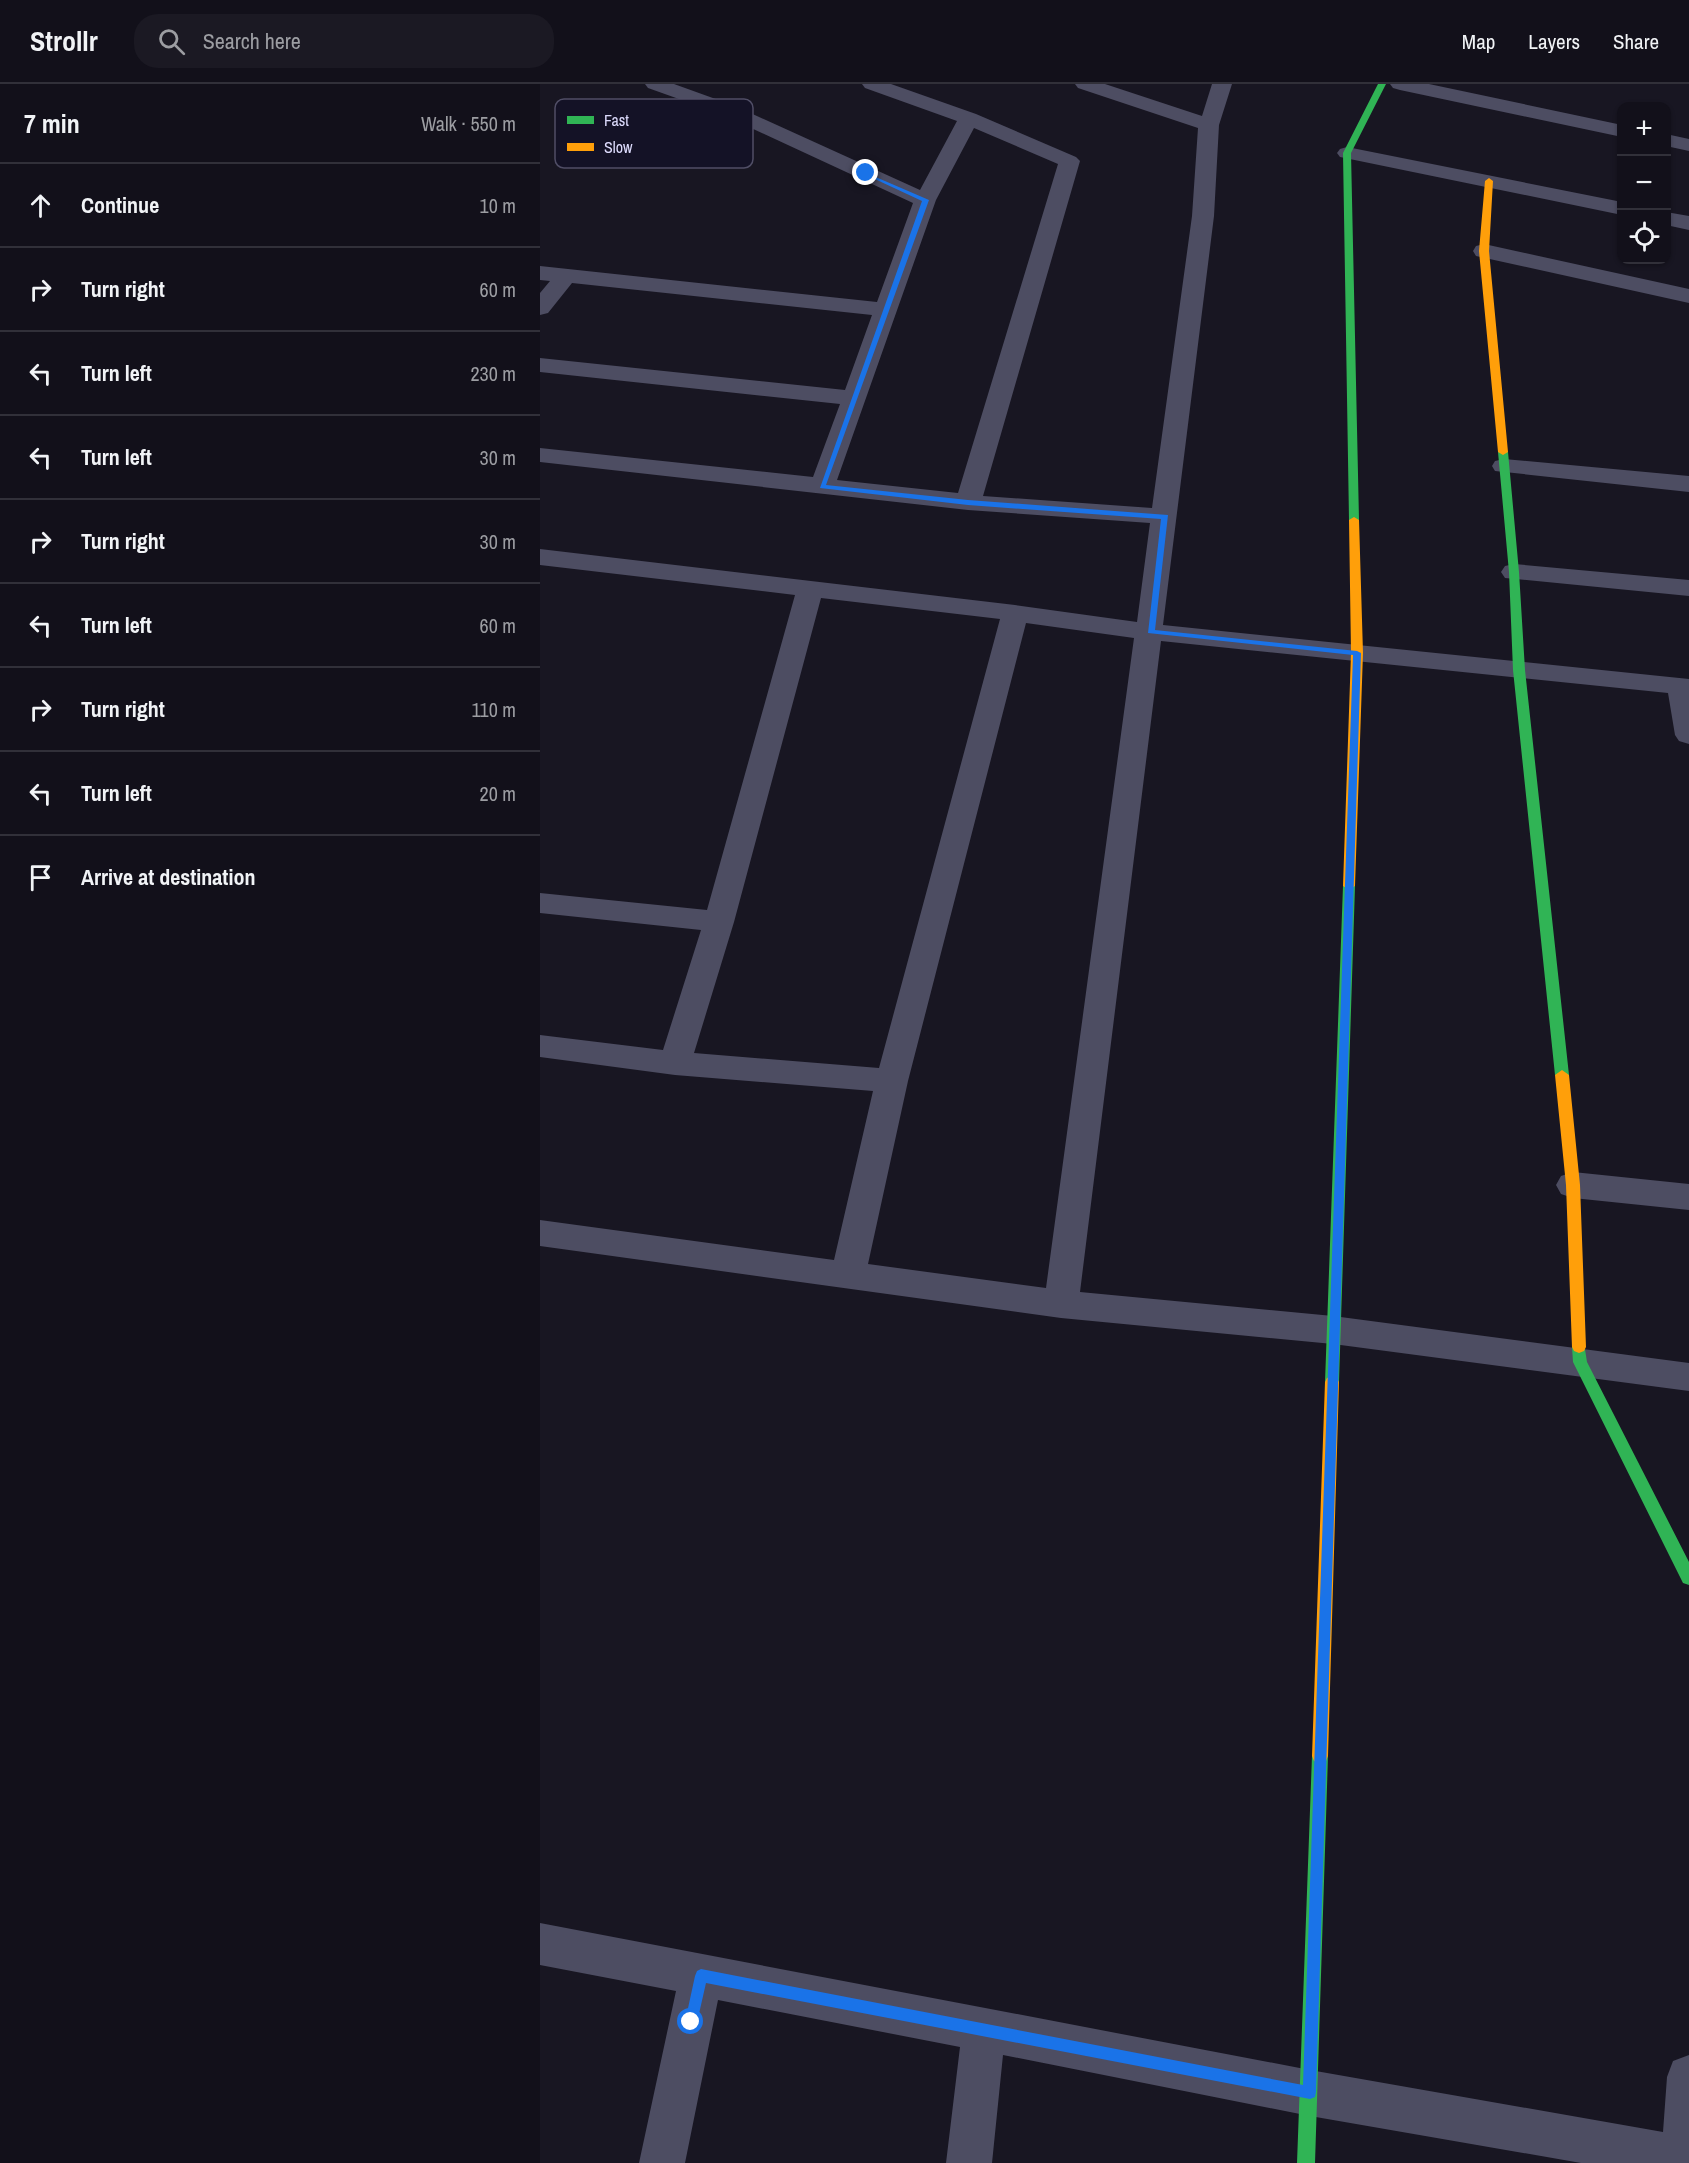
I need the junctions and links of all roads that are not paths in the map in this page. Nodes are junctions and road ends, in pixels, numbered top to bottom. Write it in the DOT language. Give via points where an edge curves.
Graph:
graph roads {
  1 [pos="655,84"];
  2 [pos="873,84"];
  3 [pos="1085,84"];
  4 [pos="1222,84"];
  5 [pos="1382,84"];
  6 [pos="1400,84"];
  7 [pos="697,99"];
  8 [pos="969,118"];
  9 [pos="753,121"];
  10 [pos="1209,125"];
  11 [pos="1617,130"];
  12 [pos="1671,141"];
  13 [pos="1689,145"];
  14 [pos="1347,153"];
  15 [pos="1489,181"];
  16 [pos="925,200"];
  17 [pos="1617,207"];
  18 [pos="1671,219"];
  19 [pos="1689,223"];
  20 [pos="1484,251"];
  21 [pos="540,273"];
  22 [pos="567,275"];
  23 [pos="1689,296"];
  24 [pos="540,308"];
  25 [pos="886,310"];
  26 [pos="540,365"];
  27 [pos="854,398"];
  28 [pos="540,455"];
  29 [pos="1504,466"];
  30 [pos="1689,484"];
  31 [pos="822,486"];
  32 [pos="968,502"];
  33 [pos="1165,517"];
  34 [pos="540,557"];
  35 [pos="1514,572"];
  36 [pos="1689,588"];
  37 [pos="810,590"];
  38 [pos="1015,613"];
  39 [pos="1151,632"];
  40 [pos="1357,653"];
  41 [pos="1519,670"];
  42 [pos="1685,687"];
  43 [pos="1689,735"];
  44 [pos="540,903"];
  45 [pos="719,922"];
  46 [pos="540,1046"];
  47 [pos="675,1063"];
  48 [pos="892,1082"];
  49 [pos="1573,1185"];
  50 [pos="1689,1197"];
  51 [pos="540,1233"];
  52 [pos="848,1275"];
  53 [pos="1061,1305"];
  54 [pos="1333,1330"];
  55 [pos="1580,1362"];
  56 [pos="1689,1377"];
  57 [pos="1689,1578"];
  58 [pos="540,1944"];
  59 [pos="701,1976"];
  60 [pos="984,2029"];
  61 [pos="1689,2077"];
  62 [pos="1310,2092"];
  63 [pos="1686,2160"];
  64 [pos="662,2163"];
  65 [pos="969,2163"];
  66 [pos="1306,2163"];
  1 -- 7 [label="street"];
  2 -- 8 [label="street"];
  3 -- 10 [label="street"];
  4 -- 10 [label="street"];
  5 -- 14 [label="street"];
  6 -- 11 [label="street"];
  8 -- 16 [label="street"];
  8 -- 32 [label="street" via="1069,162"];
  9 -- 16 [label="street"];
  10 -- 33 [label="street" via="1203,216"];
  12 -- 13 [label="street"];
  14 -- 15 [label="street"];
  14 -- 40 [label="street"];
  15 -- 17 [label="street"];
  15 -- 20 [label="street"];
  16 -- 25 [label="street"];
  18 -- 19 [label="street"];
  20 -- 23 [label="street"];
  20 -- 29 [label="street"];
  21 -- 22 [label="street"];
  22 -- 24 [label="street"];
  22 -- 25 [label="street"];
  25 -- 27 [label="street"];
  26 -- 27 [label="street"];
  27 -- 31 [label="street"];
  28 -- 31 [label="street"];
  29 -- 30 [label="street"];
  29 -- 35 [label="street"];
  31 -- 32 [label="street"];
  32 -- 33 [label="street"];
  33 -- 39 [label="street"];
  34 -- 37 [label="street"];
  35 -- 36 [label="street"];
  35 -- 41 [label="street"];
  37 -- 38 [label="street"];
  37 -- 45 [label="street"];
  38 -- 39 [label="street"];
  38 -- 48 [label="street"];
  39 -- 40 [label="street"];
  39 -- 53 [label="street"];
  40 -- 41 [label="street"];
  40 -- 54 [label="street"];
  41 -- 42 [label="street"];
  41 -- 49 [label="street"];
  42 -- 43 [label="street"];
  44 -- 45 [label="street"];
  45 -- 47 [label="street"];
  46 -- 47 [label="street"];
  47 -- 48 [label="street"];
  48 -- 52 [label="street"];
  49 -- 50 [label="street"];
  49 -- 55 [label="street"];
  51 -- 52 [label="street"];
  52 -- 53 [label="street"];
  53 -- 54 [label="street"];
  54 -- 55 [label="street"];
  54 -- 62 [label="street"];
  55 -- 56 [label="street"];
  55 -- 57 [label="street"];
  58 -- 59 [label="street"];
  59 -- 60 [label="street"];
  59 -- 64 [label="street"];
  60 -- 62 [label="street"];
  60 -- 65 [label="street"];
  61 -- 63 [label="street"];
  62 -- 63 [label="street"];
  62 -- 66 [label="street"];
}
